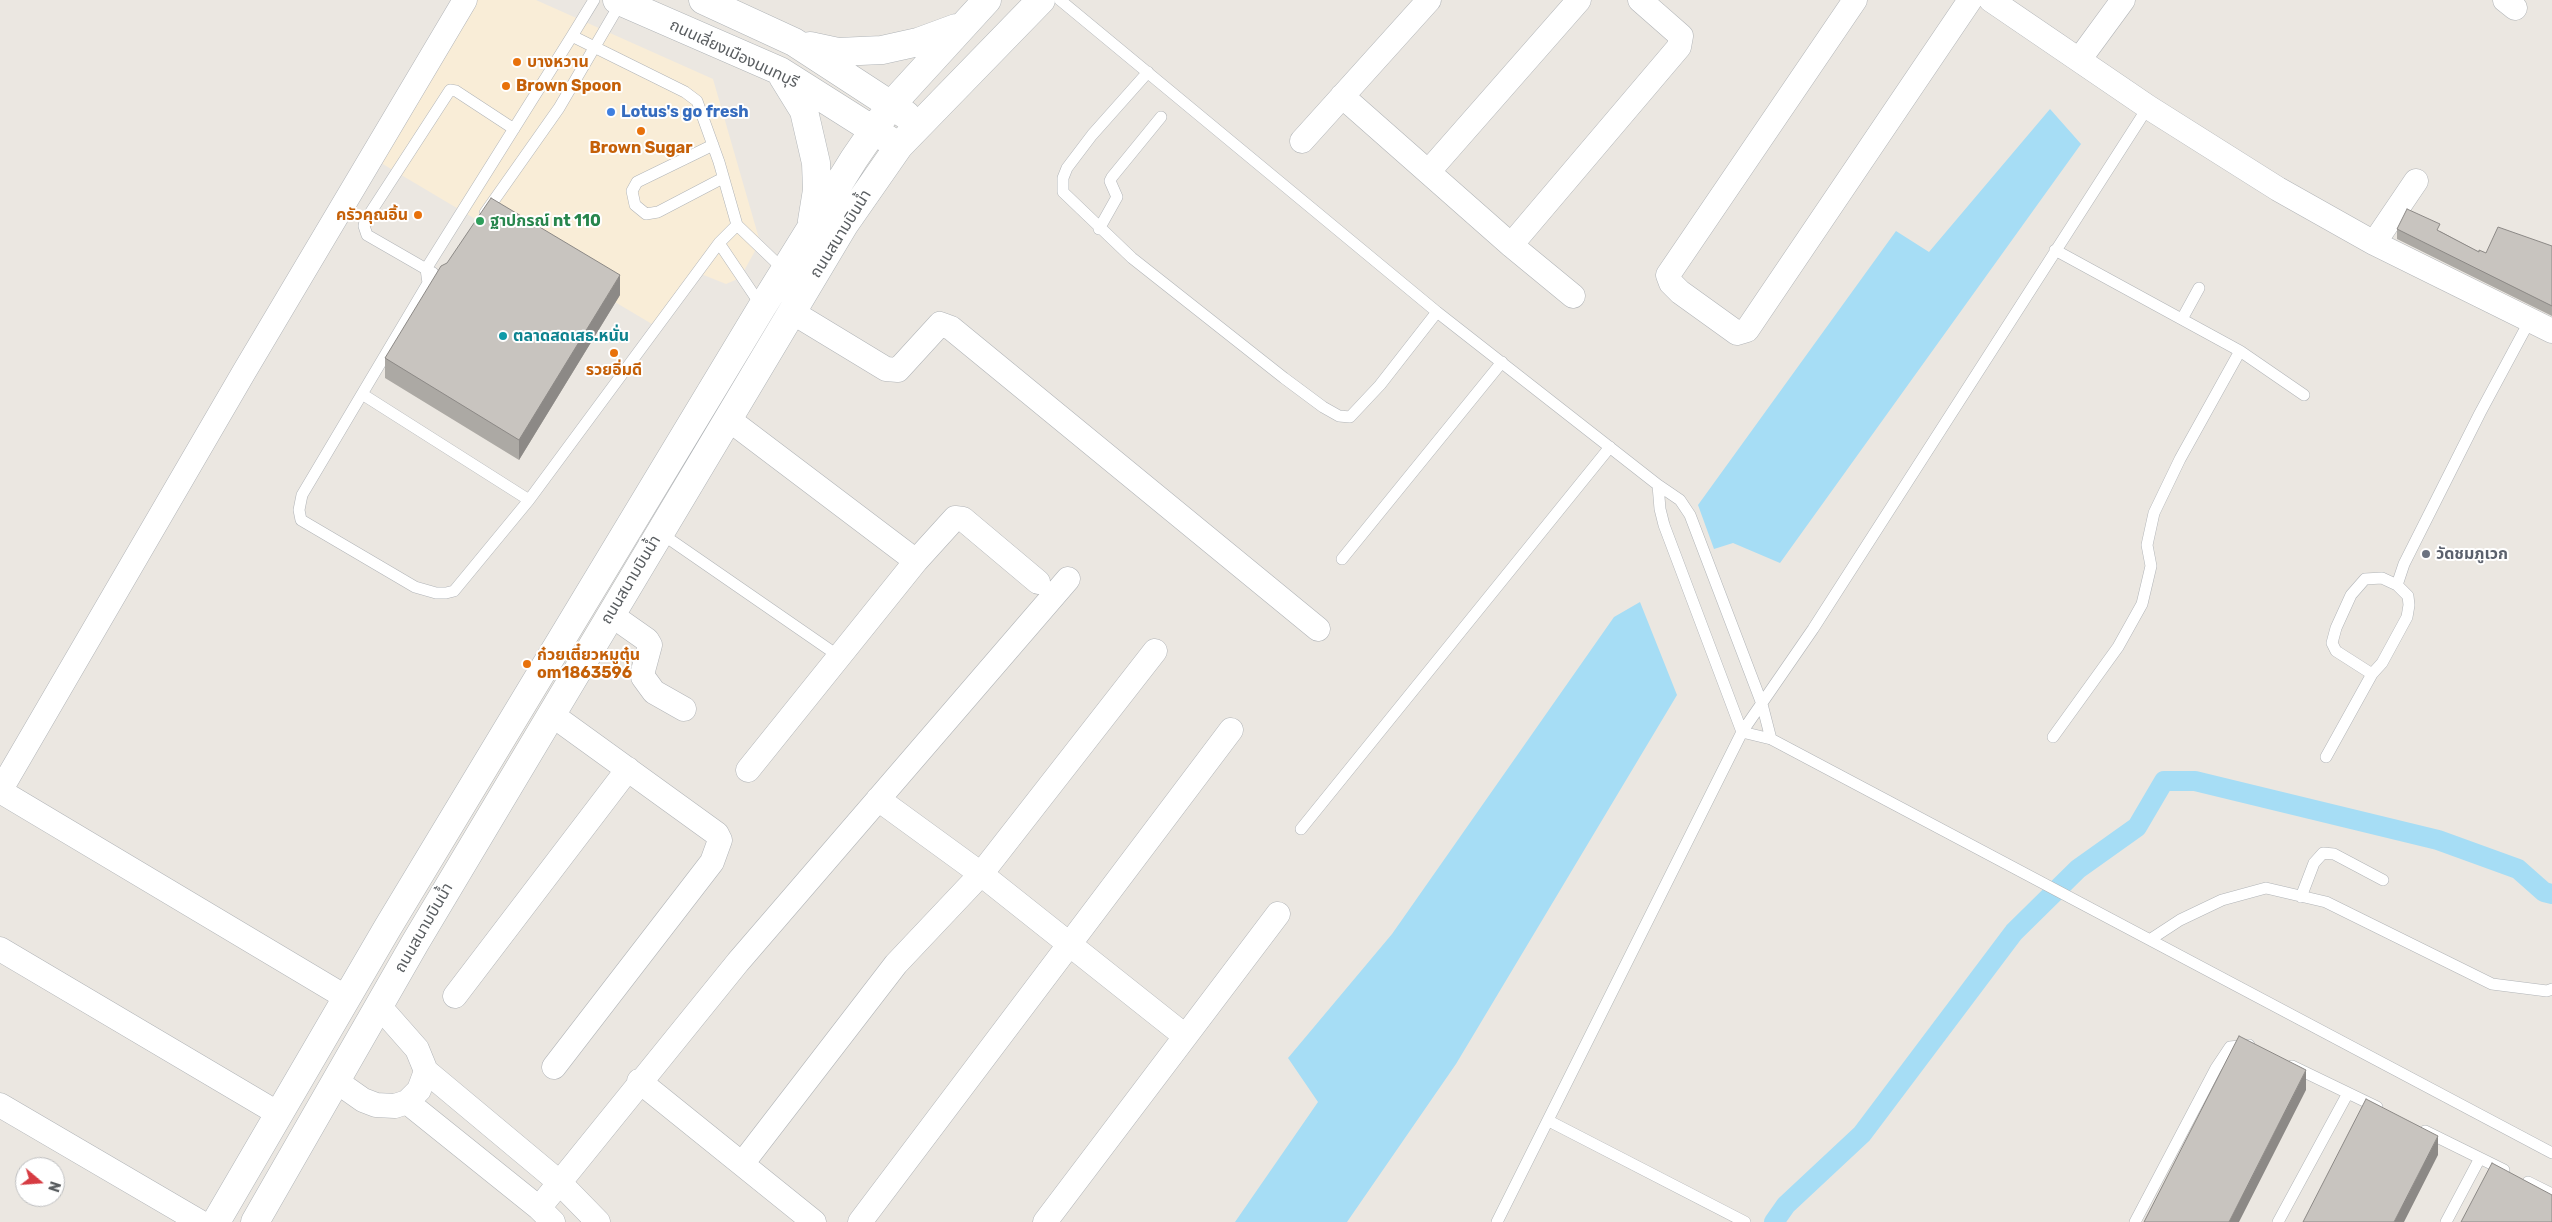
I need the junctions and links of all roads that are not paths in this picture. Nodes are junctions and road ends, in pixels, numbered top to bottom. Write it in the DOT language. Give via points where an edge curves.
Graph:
graph roads {
  1 [pos="465,0"];
  2 [pos="594,0"];
  3 [pos="703,0"];
  4 [pos="987,0"];
  5 [pos="1041,0"];
  6 [pos="1060,0"];
  7 [pos="1429,0"];
  8 [pos="1579,0"];
  9 [pos="1640,0"];
  10 [pos="1855,0"];
  11 [pos="1970,0"];
  12 [pos="1991,0"];
  13 [pos="2122,0"];
  14 [pos="620,1"];
  15 [pos="961,26"];
  16 [pos="572,36"];
  17 [pos="794,42"];
  18 [pos="594,48"];
  19 [pos="2079,60"];
  20 [pos="780,72"];
  21 [pos="1148,72"];
  22 [pos="1342,96"];
  23 [pos="891,105"];
  24 [pos="2148,107"];
  25 [pos="1161,117"];
  26 [pos="919,124"];
  27 [pos="514,129"];
  28 [pos="873,129"];
  29 [pos="1302,141"];
  30 [pos="713,145"];
  31 [pos="899,146"];
  32 [pos="1429,171"];
  33 [pos="723,178"];
  34 [pos="2416,181"];
  35 [pos="478,223"];
  36 [pos="737,225"];
  37 [pos="1098,229"];
  38 [pos="811,230"];
  39 [pos="719,243"];
  40 [pos="2374,243"];
  41 [pos="1511,246"];
  42 [pos="2055,250"];
  43 [pos="426,269"];
  44 [pos="785,271"];
  45 [pos="428,283"];
  46 [pos="2199,288"];
  47 [pos="1573,296"];
  48 [pos="762,307"];
  49 [pos="792,312"];
  50 [pos="1437,312"];
  51 [pos="2182,319"];
  52 [pos="2530,320"];
  53 [pos="2552,331"];
  54 [pos="2240,351"];
  55 [pos="1502,362"];
  56 [pos="362,394"];
  57 [pos="2304,395"];
  58 [pos="727,418"];
  59 [pos="1610,447"];
  60 [pos="1658,485"];
  61 [pos="528,500"];
  62 [pos="659,532"];
  63 [pos="1342,558"];
  64 [pos="916,561"];
  65 [pos="1068,579"];
  66 [pos="1038,582"];
  67 [pos="2397,585"];
  68 [pos="610,614"];
  69 [pos="1318,629"];
  70 [pos="1155,651"];
  71 [pos="840,657"];
  72 [pos="2372,674"];
  73 [pos="1762,704"];
  74 [pos="684,709"];
  75 [pos="551,714"];
  76 [pos="1231,730"];
  77 [pos="1742,732"];
  78 [pos="2053,737"];
  79 [pos="1771,739"];
  80 [pos="2326,757"];
  81 [pos="628,769"];
  82 [pos="748,770"];
  83 [pos="0,791"];
  84 [pos="878,799"];
  85 [pos="1301,829"];
  86 [pos="981,874"];
  87 [pos="2383,880"];
  88 [pos="2301,897"];
  89 [pos="1278,914"];
  90 [pos="388,927"];
  91 [pos="2151,939"];
  92 [pos="415,943"];
  93 [pos="1070,946"];
  94 [pos="0,948"];
  95 [pos="2552,989"];
  96 [pos="455,996"];
  97 [pos="347,998"];
  98 [pos="380,1007"];
  99 [pos="1186,1036"];
  100 [pos="2264,1052"];
  101 [pos="2281,1060"];
  102 [pos="554,1067"];
  103 [pos="426,1071"];
  104 [pos="336,1080"];
  105 [pos="639,1081"];
  106 [pos="2348,1093"];
  107 [pos="407,1102"];
  108 [pos="0,1105"];
  109 [pos="279,1114"];
  110 [pos="2392,1114"];
  111 [pos="1549,1121"];
  112 [pos="2418,1128"];
  113 [pos="2552,1153"];
  114 [pos="2480,1158"];
  115 [pos="742,1164"];
  116 [pos="559,1182"];
  117 [pos="2552,1194"];
  118 [pos="546,1215"];
  119 [pos="200,1222"];
  120 [pos="216,1222"];
  121 [pos="255,1222"];
  122 [pos="598,1222"];
  123 [pos="814,1222"];
  124 [pos="860,1222"];
  125 [pos="1045,1222"];
  126 [pos="1497,1222"];
  127 [pos="1745,1222"];
  128 [pos="2135,1222"];
  129 [pos="2278,1222"];
  130 [pos="2446,1222"];
  1 -- 83 [label="street"];
  2 -- 16 [label="lane"];
  3 -- 17 [label="main road, ถนนเลี่ยงเมืองนนทบุรี"];
  4 -- 15 [label="main road, ถนนสนามบินน้ำ"];
  5 -- 26 [label="main road, ถนนสนามบินน้ำ"];
  6 -- 21 [label="lane"];
  7 -- 22 [label="street"];
  8 -- 32 [label="street"];
  9 -- 41 [label="street" via="1680,36 1679,47"];
  10 -- 11 [label="street" via="1668,275 1680,292 1737,333 1747,330"];
  12 -- 19 [label="street"];
  13 -- 19 [label="street"];
  14 -- 18 [label="lane"];
  14 -- 20 [label="main road, ถนนเลี่ยงเมืองนนทบุรี"];
  15 -- 17 [label="main road" via="918,42 882,50 838,52"];
  15 -- 23 [label="main road, ถนนสนามบินน้ำ"];
  16 -- 18 [label="lane"];
  16 -- 27 [label="lane"];
  17 -- 23 [label="main road, ถนนเลี่ยงเมืองนนทบุรี"];
  18 -- 30 [label="lane" via="691,96 697,101"];
  18 -- 35 [label="lane" via="559,108"];
  19 -- 24 [label="street"];
  20 -- 28 [label="main road, ถนนเลี่ยงเมืองนนทบุรี"];
  20 -- 38 [label="main road" via="804,111 816,163"];
  21 -- 37 [label="lane" via="1092,135 1063,178 1063,192"];
  21 -- 50 [label="lane"];
  22 -- 29 [label="street"];
  22 -- 32 [label="street"];
  23 -- 26 [label="main road, ถนนเลี่ยงเมืองนนทบุรี"];
  23 -- 28 [label="main road, ถนนสนามบินน้ำ"];
  24 -- 40 [label="street" via="2278,189"];
  24 -- 42 [label="lane"];
  25 -- 37 [label="lane" via="1112,177 1110,181 1117,197"];
  26 -- 31 [label="main road, ถนนสนามบินน้ำ"];
  27 -- 43 [label="lane"];
  27 -- 43 [label="lane" via="450,90 366,221 367,235"];
  28 -- 31 [label="main road, ถนนเลี่ยงเมืองนนทบุรี"];
  28 -- 38 [label="main road, ถนนสนามบินน้ำ"];
  30 -- 33 [label="lane"];
  30 -- 33 [label="lane" via="637,182 632,192 635,205 646,214 658,212"];
  31 -- 49 [label="main road, ถนนสนามบินน้ำ" via="844,225"];
  32 -- 41 [label="street"];
  33 -- 36 [label="lane"];
  34 -- 40 [label="street"];
  36 -- 39 [label="lane"];
  36 -- 44 [label="lane"];
  37 -- 50 [label="lane" via="1284,378 1339,416 1350,417 1380,385"];
  38 -- 44 [label="main road, ถนนสนามบินน้ำ"];
  39 -- 48 [label="lane"];
  39 -- 61 [label="lane"];
  40 -- 52 [label="street"];
  41 -- 47 [label="street"];
  42 -- 51 [label="lane"];
  42 -- 73 [label="lane"];
  43 -- 45 [label="lane"];
  43 -- 45 [label="lane" via="443,274"];
  44 -- 48 [label="main road, ถนนสนามบินน้ำ"];
  45 -- 56 [label="lane"];
  46 -- 51 [label="lane"];
  48 -- 90 [label="main road, ถนนสนามบินน้ำ"];
  49 -- 58 [label="main road, ถนนสนามบินน้ำ"];
  49 -- 69 [label="street" via="886,369 898,370 940,324 951,328"];
  50 -- 55 [label="lane"];
  51 -- 54 [label="lane"];
  52 -- 53 [label="street"];
  52 -- 67 [label="lane" via="2480,412 2404,564"];
  54 -- 57 [label="lane"];
  54 -- 78 [label="lane" via="2154,513 2148,545 2151,566 2142,604 2118,647"];
  55 -- 59 [label="lane"];
  55 -- 63 [label="lane"];
  56 -- 61 [label="lane"];
  56 -- 61 [label="lane" via="302,495 300,520 416,586 436,594 454,591"];
  58 -- 62 [label="main road, ถนนสนามบินน้ำ"];
  58 -- 64 [label="street"];
  59 -- 60 [label="lane"];
  59 -- 85 [label="lane"];
  60 -- 73 [label="lane" via="1680,500 1690,515"];
  60 -- 77 [label="lane" via="1664,525"];
  62 -- 68 [label="main road, ถนนสนามบินน้ำ"];
  62 -- 71 [label="lane"];
  64 -- 66 [label="street" via="955,518 963,520"];
  64 -- 71 [label="street"];
  65 -- 84 [label="street"];
  67 -- 72 [label="lane" via="2408,596 2407,617 2382,663"];
  67 -- 72 [label="lane" via="2382,578 2365,579 2351,595 2336,628 2332,643 2336,650"];
  68 -- 74 [label="street" via="650,645 643,677 654,692"];
  68 -- 75 [label="main road, ถนนสนามบินน้ำ"];
  70 -- 86 [label="street"];
  71 -- 82 [label="street"];
  72 -- 80 [label="lane"];
  73 -- 77 [label="lane"];
  73 -- 79 [label="lane"];
  75 -- 81 [label="street"];
  75 -- 92 [label="main road, ถนนสนามบินน้ำ"];
  76 -- 93 [label="street"];
  77 -- 79 [label="lane"];
  77 -- 111 [label="lane"];
  79 -- 91 [label="lane"];
  81 -- 96 [label="street"];
  81 -- 102 [label="street" via="717,834 719,846 712,862 688,895"];
  83 -- 97 [label="street"];
  84 -- 86 [label="street"];
  84 -- 105 [label="street"];
  86 -- 93 [label="street"];
  86 -- 115 [label="street" via="896,964"];
  87 -- 88 [label="lane" via="2334,854 2323,852 2314,863"];
  88 -- 91 [label="lane" via="2266,888 2222,900 2180,920"];
  88 -- 95 [label="lane" via="2326,902 2492,984"];
  89 -- 99 [label="street"];
  90 -- 92 [label="main road"];
  90 -- 97 [label="main road, ถนนสนามบินน้ำ"];
  91 -- 113 [label="lane"];
  92 -- 98 [label="main road, ถนนสนามบินน้ำ"];
  93 -- 99 [label="street"];
  93 -- 124 [label="street"];
  94 -- 109 [label="street"];
  97 -- 109 [label="main road, ถนนสนามบินน้ำ"];
  98 -- 103 [label="street" via="417,1049"];
  98 -- 104 [label="main road, ถนนสนามบินน้ำ"];
  99 -- 125 [label="street"];
  100 -- 128 [label="lane" via="2247,1044 2230,1047"];
  101 -- 106 [label="lane"];
  103 -- 107 [label="street" via="419,1090"];
  103 -- 116 [label="street"];
  104 -- 107 [label="street" via="363,1100 376,1105 395,1106"];
  104 -- 121 [label="main road, ถนนสนามบินน้ำ"];
  105 -- 115 [label="street"];
  105 -- 116 [label="street"];
  106 -- 110 [label="lane"];
  106 -- 129 [label="lane"];
  107 -- 118 [label="street"];
  108 -- 119 [label="street"];
  109 -- 120 [label="main road, ถนนสนามบินน้ำ"];
  111 -- 126 [label="lane"];
  111 -- 127 [label="lane"];
  112 -- 114 [label="lane"];
  114 -- 117 [label="lane"];
  114 -- 130 [label="lane"];
  115 -- 123 [label="street"];
  116 -- 118 [label="street"];
  116 -- 122 [label="street"];
}
